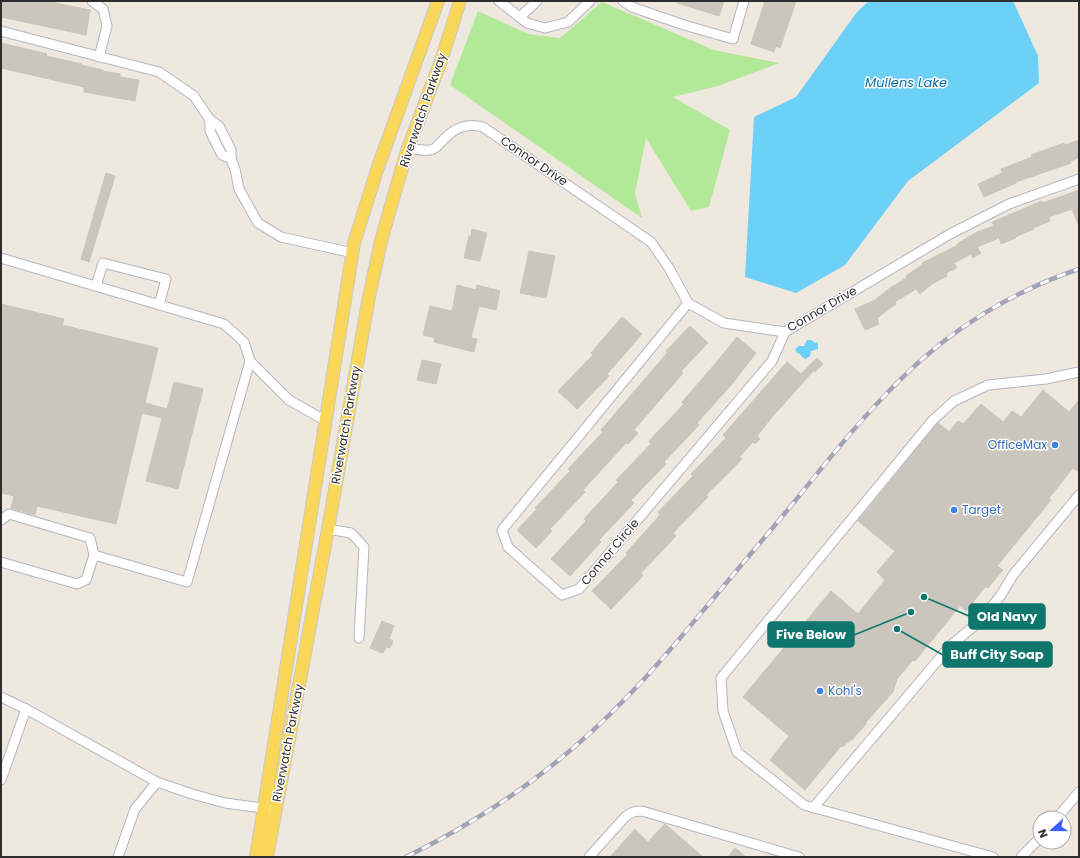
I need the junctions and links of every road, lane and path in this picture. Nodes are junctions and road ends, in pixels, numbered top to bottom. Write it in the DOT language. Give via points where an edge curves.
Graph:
graph roads {
  1 [pos="92,1"];
  2 [pos="438,1"];
  3 [pos="460,1"];
  4 [pos="499,1"];
  5 [pos="537,1"];
  6 [pos="590,1"];
  7 [pos="623,1"];
  8 [pos="744,1"];
  9 [pos="520,17"];
  10 [pos="1,31"];
  11 [pos="99,56"];
  12 [pos="408,148"];
  13 [pos="1079,179"];
  14 [pos="353,253"];
  15 [pos="1,258"];
  16 [pos="96,286"];
  17 [pos="688,304"];
  18 [pos="159,305"];
  19 [pos="785,332"];
  20 [pos="250,361"];
  21 [pos="1079,372"];
  22 [pos="326,422"];
  23 [pos="1079,495"];
  24 [pos="1,520"];
  25 [pos="328,529"];
  26 [pos="94,555"];
  27 [pos="1,562"];
  28 [pos="359,638"];
  29 [pos="1,697"];
  30 [pos="26,709"];
  31 [pos="1,780"];
  32 [pos="157,782"];
  33 [pos="1079,792"];
  34 [pos="813,808"];
  35 [pos="270,810"];
  36 [pos="1064,810"];
  37 [pos="1032,846"];
  38 [pos="118,857"];
  39 [pos="256,857"];
  40 [pos="267,857"];
  41 [pos="589,857"];
  42 [pos="799,857"];
  43 [pos="993,857"];
  44 [pos="1022,857"];
  1 -- 11 [label="street" via="103,9 107,26"];
  2 -- 14 [label="main road, Riverwatch Parkway" via="378,167"];
  3 -- 12 [label="main road, Riverwatch Parkway"];
  4 -- 9 [label="street"];
  5 -- 9 [label="street"];
  6 -- 9 [label="street" via="568,22 545,28 527,23"];
  7 -- 8 [label="street" via="632,7 733,40"];
  10 -- 11 [label="street"];
  11 -- 14 [label="street" via="159,72 194,96 210,120 219,126 231,150 239,189 258,223 281,237"];
  12 -- 17 [label="street, Connor Drive" via="431,150 463,126 473,124 483,127 651,242 669,268"];
  12 -- 25 [label="main road, Riverwatch Parkway" via="369,296"];
  13 -- 19 [label="street, Connor Drive" via="1009,204 950,234"];
  14 -- 22 [label="main road, Riverwatch Parkway"];
  15 -- 16 [label="street"];
  16 -- 18 [label="street"];
  16 -- 18 [label="street" via="102,263 166,279"];
  17 -- 19 [label="street, Connor Drive" via="724,323"];
  17 -- 19 [label="street, Connor Circle" via="502,530 508,547 562,595 579,589 772,361"];
  18 -- 20 [label="street" via="224,324 244,342"];
  20 -- 22 [label="street" via="289,400"];
  20 -- 26 [label="street" via="187,582"];
  21 -- 34 [label="street" via="1046,380 988,385 954,401 932,421 721,678 724,711 737,752 804,806"];
  22 -- 35 [label="main road, Riverwatch Parkway"];
  23 -- 34 [label="street" via="1013,575 980,621 950,646"];
  24 -- 26 [label="street" via="9,514 90,538"];
  25 -- 28 [label="street" via="350,533 364,547"];
  25 -- 35 [label="main road, Riverwatch Parkway"];
  26 -- 27 [label="street" via="86,580 77,584"];
  29 -- 30 [label="street"];
  30 -- 31 [label="street"];
  30 -- 32 [label="street"];
  32 -- 35 [label="street" via="224,803"];
  32 -- 38 [label="street" via="135,809"];
  33 -- 36 [label="street"];
  34 -- 43 [label="street"];
  35 -- 39 [label="main road, Riverwatch Parkway"];
  35 -- 40 [label="main road, Riverwatch Parkway"];
  37 -- 44 [label="street"];
  41 -- 42 [label="street" via="625,817 636,811"];
}
